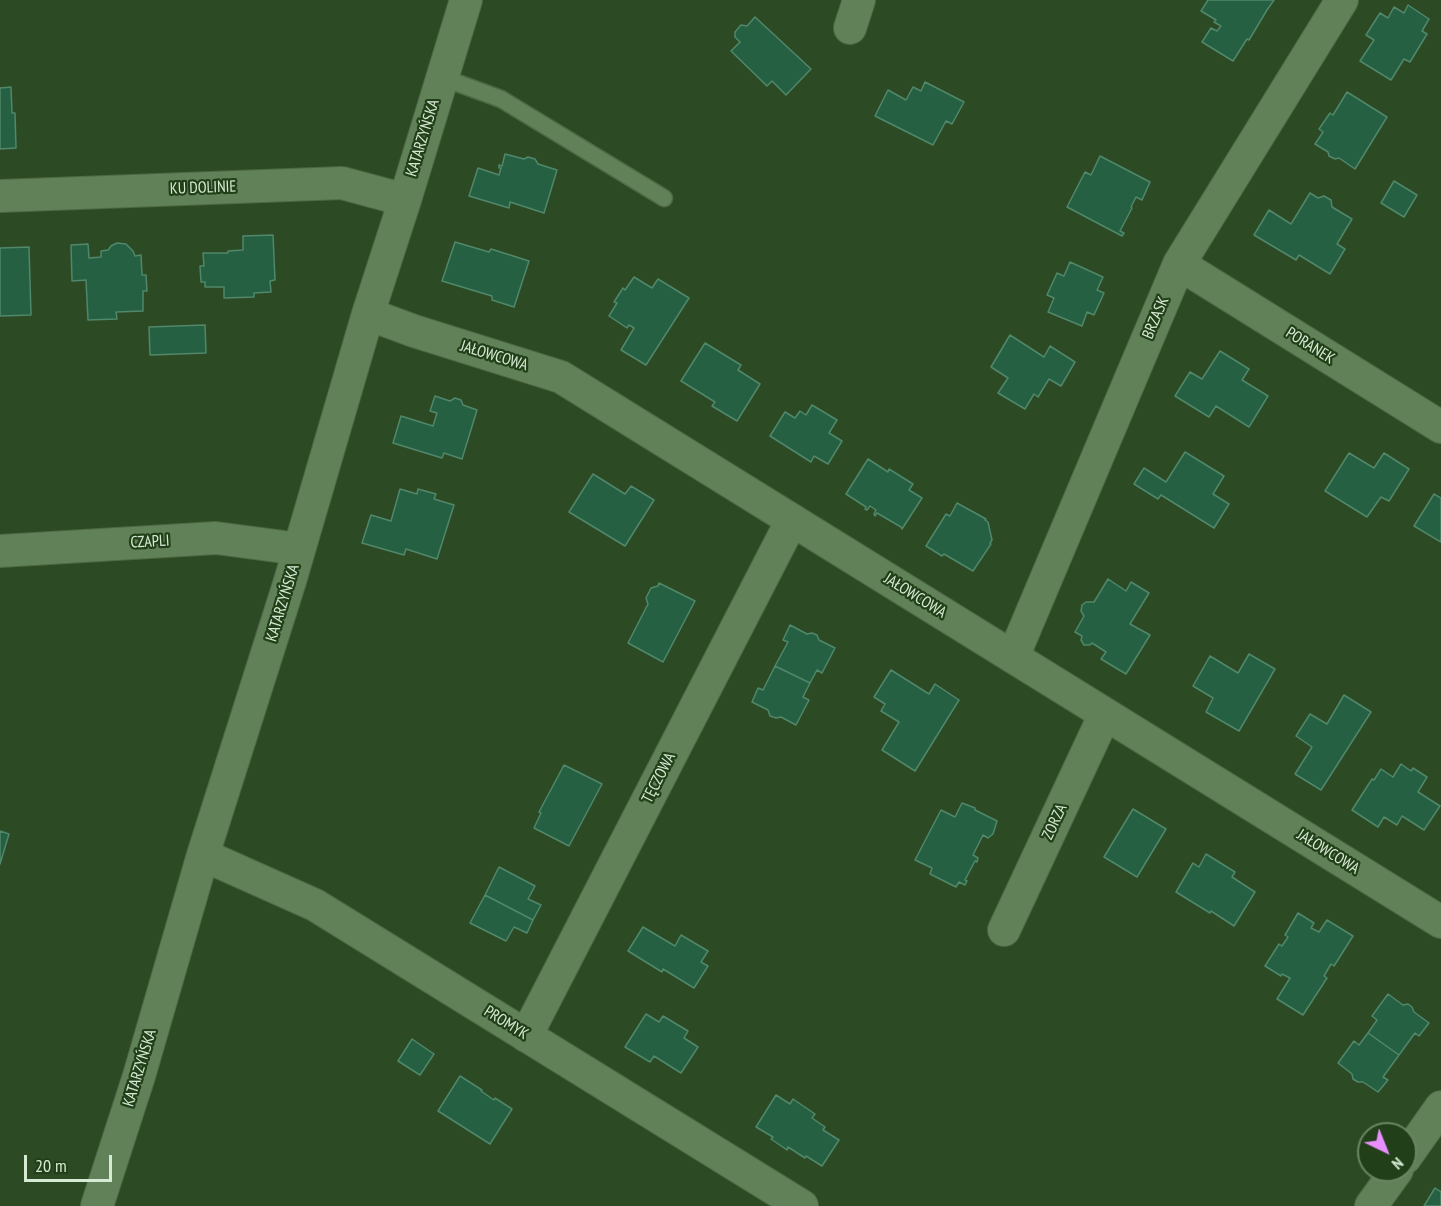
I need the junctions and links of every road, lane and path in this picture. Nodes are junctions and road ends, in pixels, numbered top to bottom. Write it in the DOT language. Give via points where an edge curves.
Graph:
graph roads {
  1 [pos="466,0"];
  2 [pos="1342,0"];
  3 [pos="441,77"];
  4 [pos="0,196"];
  5 [pos="664,198"];
  6 [pos="405,200"];
  7 [pos="1179,264"];
  8 [pos="368,314"];
  9 [pos="1441,427"];
  10 [pos="792,520"];
  11 [pos="299,549"];
  12 [pos="0,551"];
  13 [pos="1013,657"];
  14 [pos="1105,714"];
  15 [pos="203,855"];
  16 [pos="1441,922"];
  17 [pos="1004,930"];
  18 [pos="526,1036"];
  19 [pos="1441,1107"];
  20 [pos="1417,1141"];
  21 [pos="1388,1182"];
  22 [pos="97,1206"];
  23 [pos="802,1206"];
  24 [pos="1371,1206"];
  1 -- 3 [label="street, KATARZYŃSKA"];
  2 -- 7 [label="street, BRZASK"];
  3 -- 5 [label="lane" via="501,99"];
  3 -- 6 [label="street, KATARZYŃSKA"];
  4 -- 6 [label="street, KU DOLINIE" via="342,183"];
  6 -- 8 [label="street, KATARZYŃSKA"];
  7 -- 9 [label="street, PORANEK"];
  7 -- 13 [label="street, BRZASK"];
  8 -- 10 [label="street, JAŁOWCOWA" via="561,377"];
  8 -- 11 [label="street, KATARZYŃSKA"];
  10 -- 13 [label="street, JAŁOWCOWA"];
  10 -- 18 [label="street, TĘCZOWA"];
  11 -- 12 [label="street, CZAPLI" via="216,538"];
  11 -- 15 [label="street, KATARZYŃSKA"];
  13 -- 14 [label="street, JAŁOWCOWA"];
  14 -- 16 [label="street, JAŁOWCOWA"];
  14 -- 17 [label="street, ZORZA"];
  15 -- 18 [label="street, PROMYK" via="315,904"];
  15 -- 22 [label="street, KATARZYŃSKA"];
  18 -- 23 [label="street, PROMYK"];
  19 -- 20 [label="street"];
  21 -- 24 [label="street"];
}
